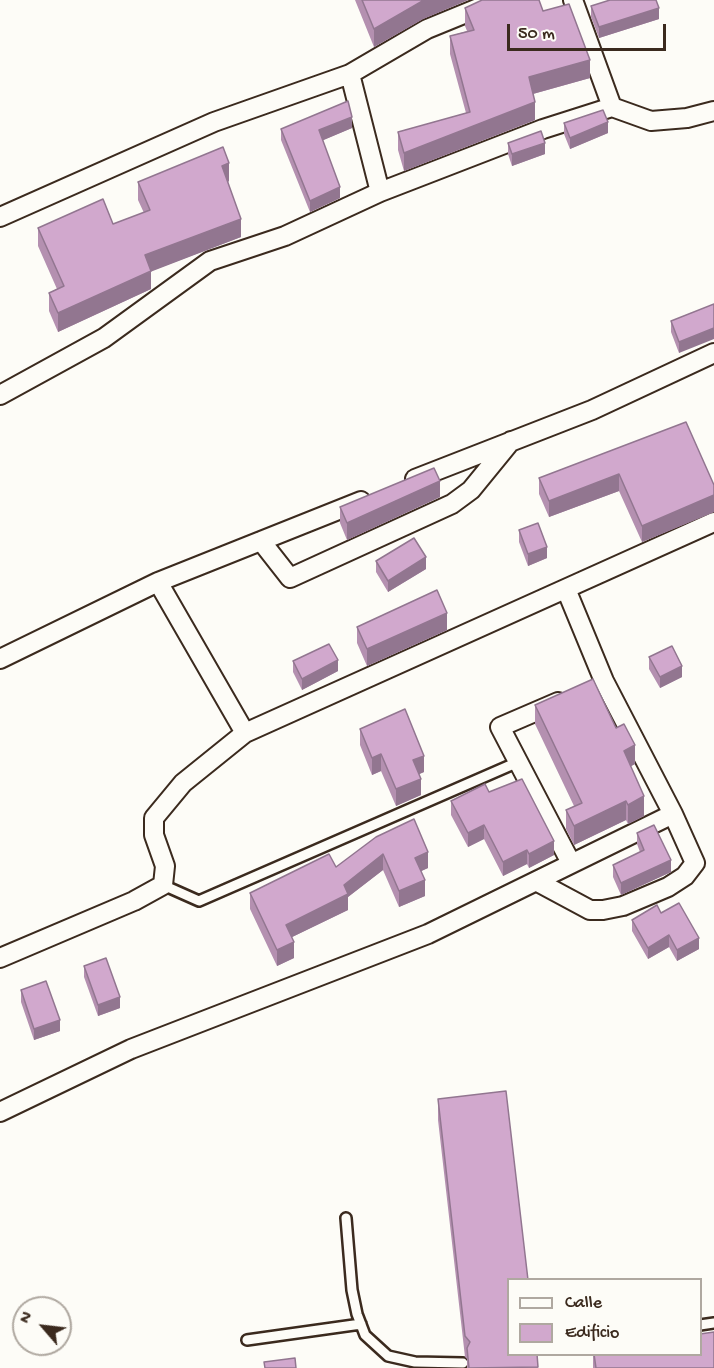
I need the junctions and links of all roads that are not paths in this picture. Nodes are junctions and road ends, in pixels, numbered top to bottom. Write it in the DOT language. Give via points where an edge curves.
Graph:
graph roads {
  1 [pos="498,0"];
  2 [pos="573,0"];
  3 [pos="350,74"];
  4 [pos="612,107"];
  5 [pos="714,111"];
  6 [pos="381,192"];
  7 [pos="0,217"];
  8 [pos="714,352"];
  9 [pos="0,395"];
  10 [pos="511,441"];
  11 [pos="402,484"];
  12 [pos="381,493"];
  13 [pos="714,522"];
  14 [pos="261,540"];
  15 [pos="158,582"];
  16 [pos="566,589"];
  17 [pos="0,659"];
  18 [pos="604,681"];
  19 [pos="245,733"];
  20 [pos="518,762"];
  21 [pos="673,814"];
  22 [pos="571,863"];
  23 [pos="536,881"];
  24 [pos="163,885"];
  25 [pos="0,958"];
  26 [pos="0,1112"];
  27 [pos="346,1218"];
  28 [pos="361,1324"];
  29 [pos="247,1340"];
  30 [pos="463,1363"];
  1 -- 3 [label="street" via="427,29"];
  2 -- 4 [label="street"];
  3 -- 6 [label="street"];
  3 -- 7 [label="street" via="214,122"];
  4 -- 5 [label="street" via="651,121"];
  4 -- 6 [label="street" via="543,129"];
  6 -- 9 [label="street" via="285,236 210,261 104,338"];
  8 -- 10 [label="street" via="592,410"];
  10 -- 11 [label="street"];
  10 -- 14 [label="street" via="471,490 452,504 290,578"];
  12 -- 14 [label="street"];
  13 -- 16 [label="street"];
  14 -- 15 [label="street"];
  15 -- 17 [label="street"];
  15 -- 19 [label="street"];
  16 -- 18 [label="street"];
  16 -- 19 [label="street"];
  18 -- 20 [label="street" via="500,727"];
  18 -- 21 [label="street"];
  19 -- 24 [label="street" via="183,783 154,818 154,835 165,866"];
  20 -- 22 [label="street"];
  20 -- 24 [label="lane" via="199,901"];
  21 -- 22 [label="street"];
  21 -- 23 [label="street" via="694,863 685,876 668,887 623,906 590,910"];
  22 -- 23 [label="street"];
  23 -- 26 [label="street" via="428,934 131,1049"];
  24 -- 25 [label="street"];
  27 -- 28 [label="lane" via="352,1290"];
  28 -- 29 [label="lane"];
  28 -- 30 [label="lane" via="365,1335 388,1356 415,1362"];
}
